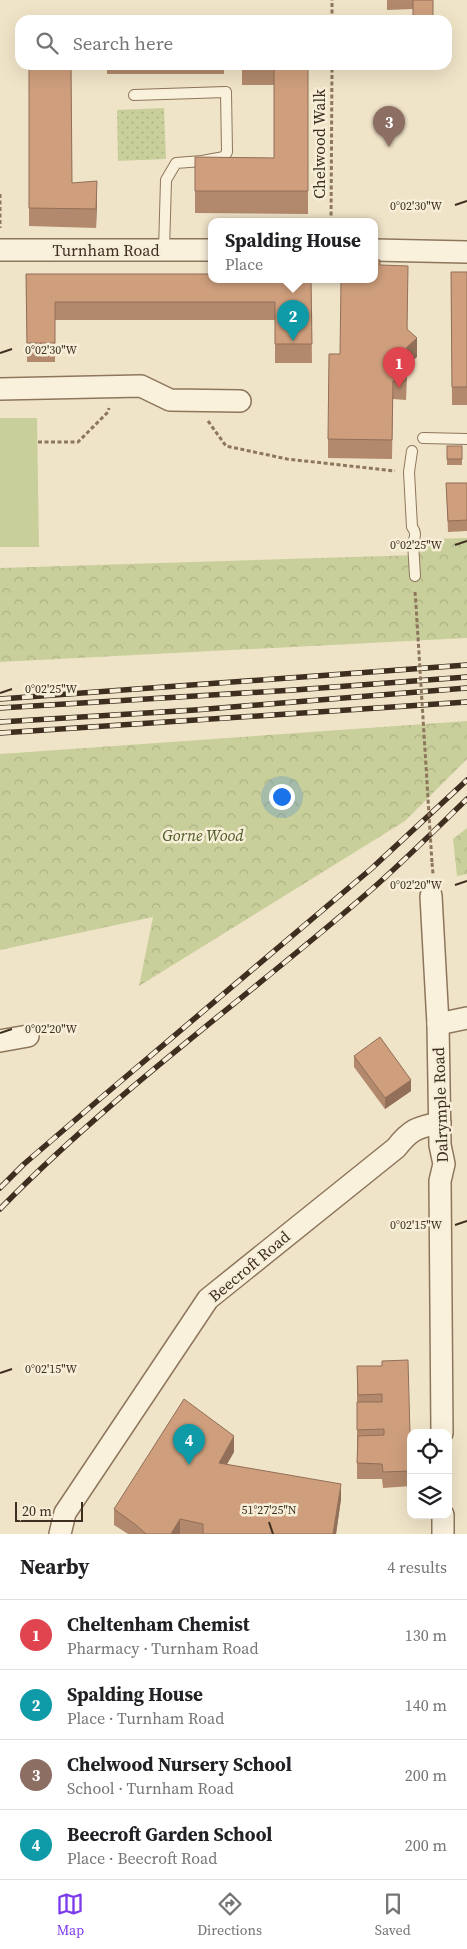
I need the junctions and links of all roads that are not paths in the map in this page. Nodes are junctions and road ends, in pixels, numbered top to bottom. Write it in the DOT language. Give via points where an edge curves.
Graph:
graph roads {
  1 [pos="134,95"];
  2 [pos="0,250"];
  3 [pos="164,250"];
  4 [pos="208,250"];
  5 [pos="378,250"];
  6 [pos="467,252"];
  7 [pos="0,388"];
  8 [pos="240,401"];
  9 [pos="423,438"];
  10 [pos="467,439"];
  11 [pos="412,451"];
  12 [pos="415,576"];
  13 [pos="431,896"];
  14 [pos="467,1018"];
  15 [pos="438,1024"];
  16 [pos="28,1036"];
  17 [pos="0,1041"];
  18 [pos="440,1123"];
  19 [pos="442,1429"];
  20 [pos="443,1519"];
  21 [pos="60,1534"];
  22 [pos="443,1534"];
  1 -- 3 [label="lane" via="226,92 224,157 176,163 166,180"];
  2 -- 3 [label="street, Turnham Road"];
  3 -- 4 [label="street, Turnham Road"];
  5 -- 6 [label="street"];
  7 -- 8 [label="street" via="141,386 170,400"];
  9 -- 10 [label="lane"];
  11 -- 12 [label="lane" via="409,472 412,527 415,531"];
  13 -- 15 [label="street, Dalrymple Road"];
  14 -- 15 [label="street"];
  15 -- 18 [label="street, Dalrymple Road"];
  16 -- 17 [label="street"];
  18 -- 19 [label="street, Dalrymple Road" via="444,1164 440,1181"];
  18 -- 21 [label="street, Beecroft Road" via="422,1126 408,1133 396,1148 208,1299 65,1513"];
  20 -- 22 [label="street"];
}
